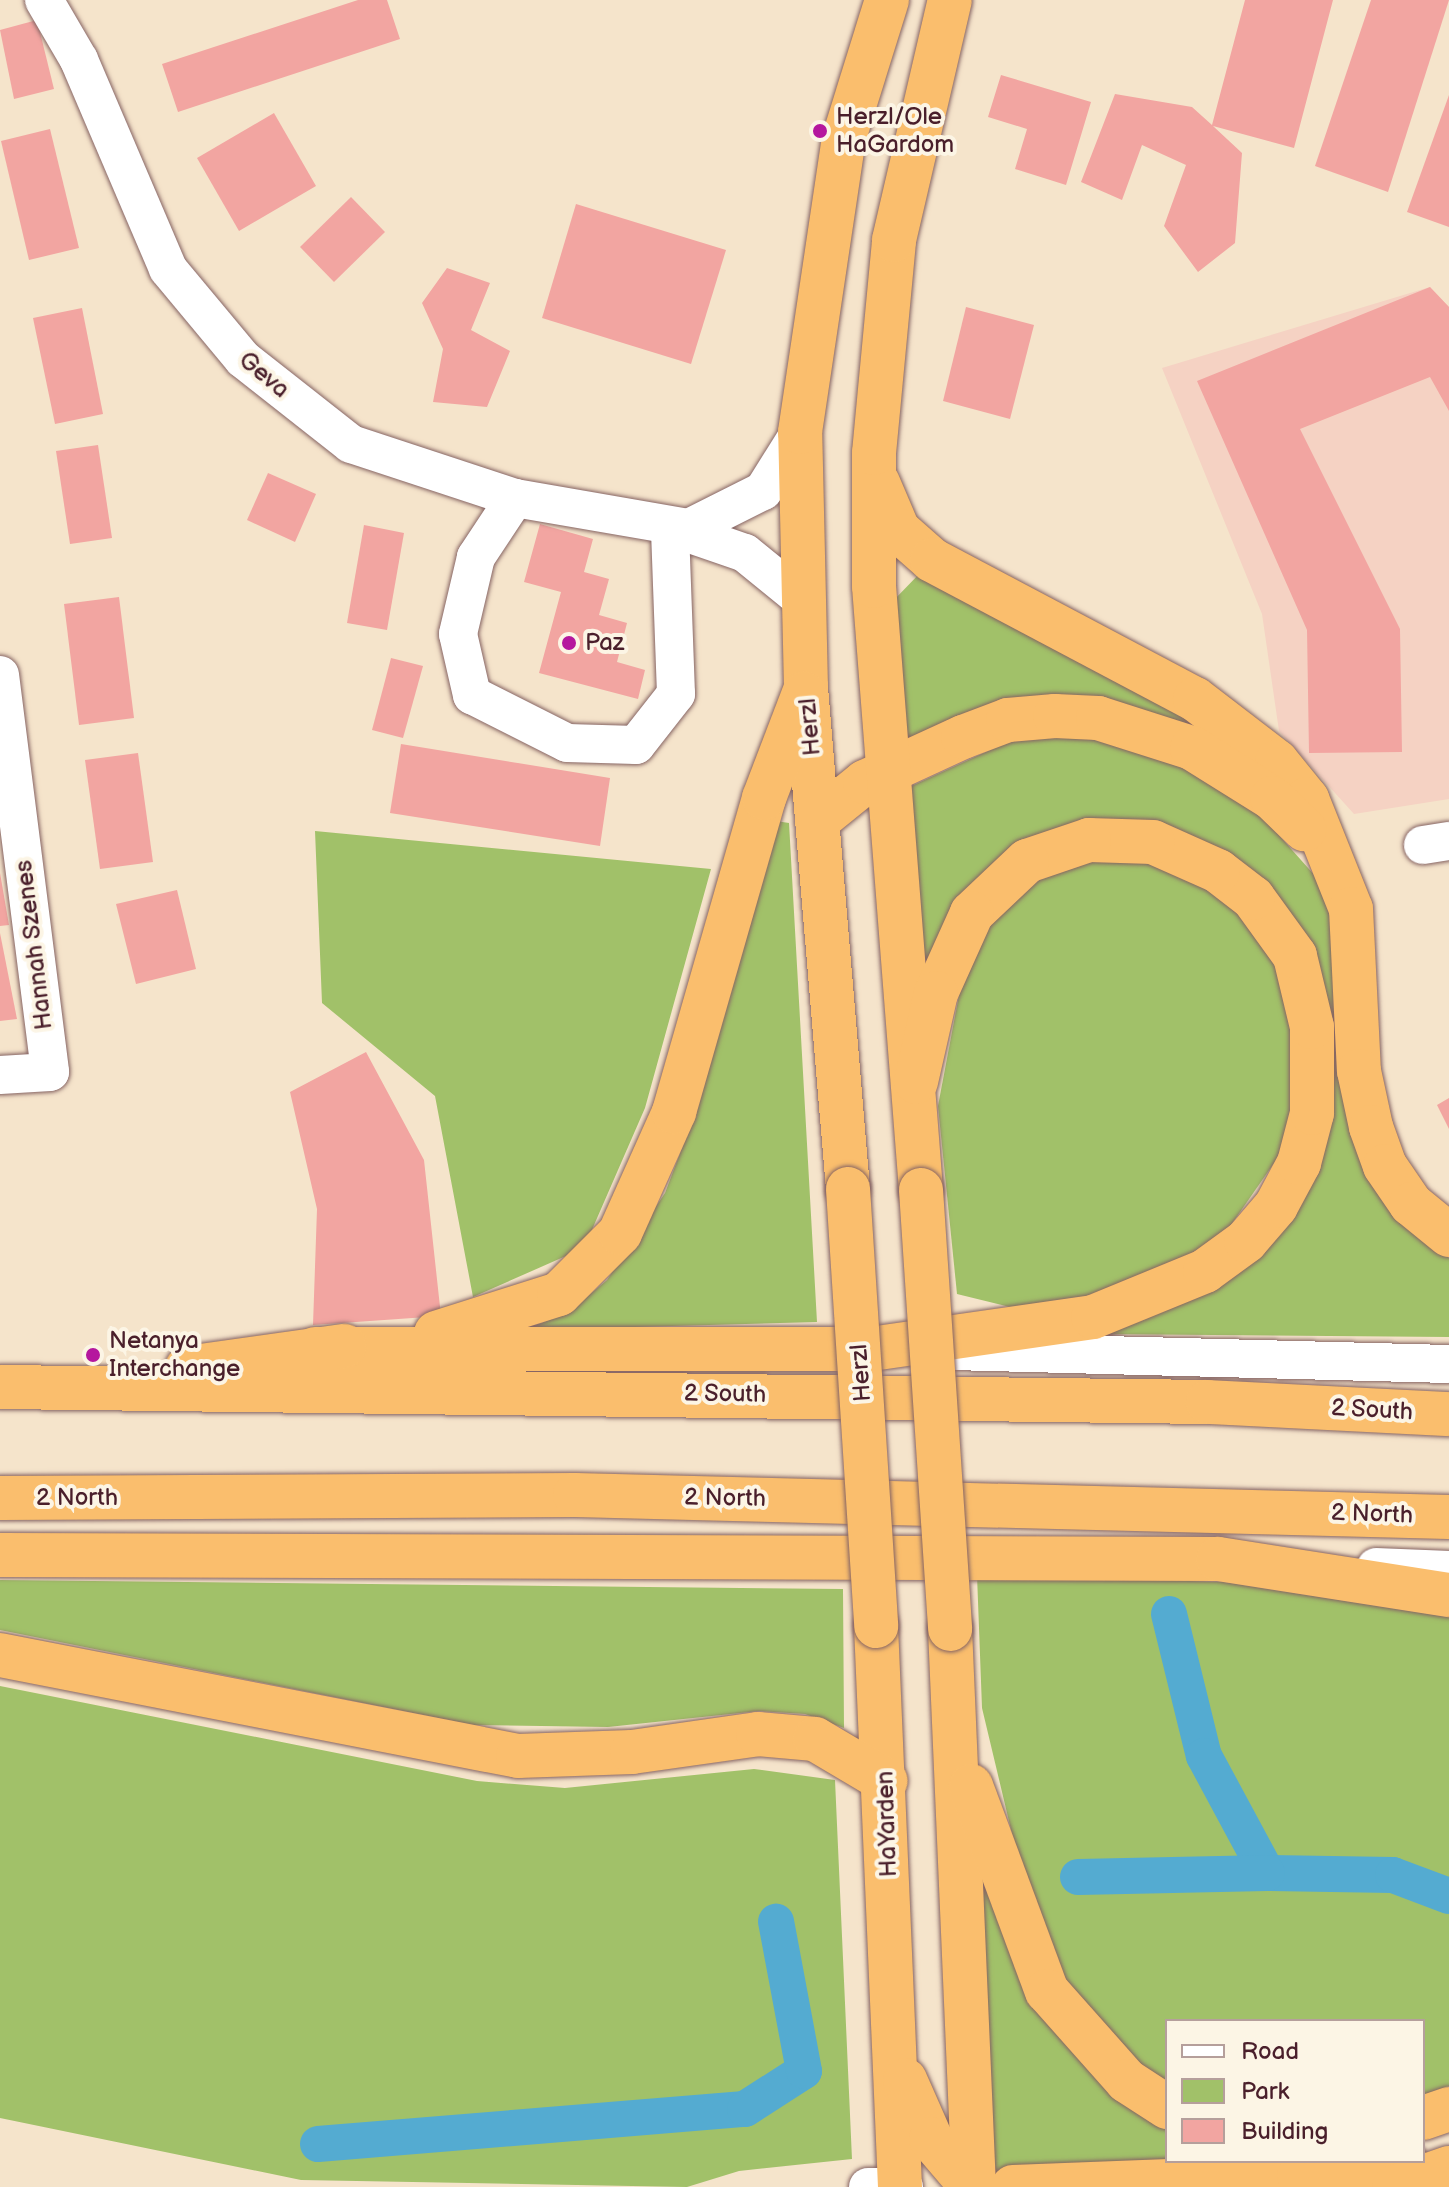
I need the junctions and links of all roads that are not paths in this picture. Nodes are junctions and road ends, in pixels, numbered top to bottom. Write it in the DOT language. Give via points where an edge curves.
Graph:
graph roads {
  1 [pos="44,0"];
  2 [pos="887,0"];
  3 [pos="950,0"];
  4 [pos="800,432"];
  5 [pos="874,453"];
  6 [pos="515,498"];
  7 [pos="670,527"];
  8 [pos="804,601"];
  9 [pos="0,675"];
  10 [pos="806,688"];
  11 [pos="6,754"];
  12 [pos="888,771"];
  13 [pos="817,821"];
  14 [pos="1351,909"];
  15 [pos="0,1075"];
  16 [pos="916,1082"];
  17 [pos="1449,1235"];
  18 [pos="315,1349"];
  19 [pos="871,1349"];
  20 [pos="1449,1364"];
  21 [pos="0,1387"];
  22 [pos="56,1388"];
  23 [pos="1449,1414"];
  24 [pos="867,1461"];
  25 [pos="0,1498"];
  26 [pos="1449,1517"];
  27 [pos="0,1555"];
  28 [pos="1218,1559"];
  29 [pos="1449,1570"];
  30 [pos="1449,1595"];
  31 [pos="0,1655"];
  32 [pos="955,1738"];
  33 [pos="886,1781"];
  34 [pos="895,2047"];
  35 [pos="1165,2106"];
  36 [pos="1449,2109"];
  37 [pos="1425,2117"];
  38 [pos="1449,2152"];
  39 [pos="1425,2157"];
  40 [pos="1391,2163"];
  41 [pos="1449,2168"];
  42 [pos="893,2187"];
  43 [pos="973,2187"];
  44 [pos="1013,2187"];
  45 [pos="1394,2187"];
  1 -- 6 [label="street, Geva" via="79,60 168,269 243,359 351,444"];
  2 -- 4 [label="highway, Herzl" via="844,138"];
  3 -- 5 [label="highway" via="894,240"];
  4 -- 7 [label="street, Geva" via="763,491 707,522"];
  4 -- 8 [label="highway, Herzl"];
  5 -- 12 [label="highway" via="874,586"];
  5 -- 14 [label="highway" via="888,515 932,560 1195,699 1277,762 1335,854"];
  6 -- 7 [label="street, Geva"];
  6 -- 7 [label="street" via="476,557 458,634 472,695 567,743 636,745 676,694"];
  7 -- 8 [label="street, Geva" via="745,553"];
  8 -- 10 [label="highway, Herzl"];
  9 -- 11 [label="street, Hannah Szenes"];
  10 -- 13 [label="highway, Herzl"];
  10 -- 18 [label="highway" via="764,798 674,1112 620,1233 559,1294 517,1311 460,1329"];
  11 -- 15 [label="street, Hannah Szenes" via="50,1072"];
  12 -- 13 [label="highway"];
  12 -- 14 [label="highway" via="1008,720 1098,718 1143,730 1192,748 1272,798 1334,868"];
  12 -- 16 [label="highway"];
  13 -- 24 [label="highway, Herzl, bridge"];
  14 -- 17 [label="highway" via="1359,1071 1371,1127 1385,1166 1411,1204"];
  16 -- 19 [label="highway" via="936,993 972,913 1027,861 1089,840 1153,842 1218,871 1253,898 1295,956 1312,1027 1312,1113 1299,1163 1246,1241 1157,1295 1093,1317"];
  16 -- 32 [label="highway, bridge"];
  18 -- 19 [label="highway"];
  18 -- 22 [label="highway"];
  19 -- 20 [label="street"];
  21 -- 22 [label="highway, 2 South"];
  22 -- 23 [label="highway, 2 South" via="1208,1402"];
  24 -- 33 [label="highway, HaYarden, bridge"];
  25 -- 26 [label="highway, 2 North" via="591,1495"];
  27 -- 28 [label="highway"];
  28 -- 29 [label="street"];
  28 -- 30 [label="highway"];
  31 -- 33 [label="highway" via="518,1756 619,1753 758,1734 815,1739"];
  32 -- 35 [label="highway" via="1047,1991 1127,2081"];
  32 -- 43 [label="highway"];
  33 -- 34 [label="highway, HaYarden"];
  34 -- 42 [label="highway, HaYarden"];
  34 -- 43 [label="highway" via="931,2139"];
  36 -- 37 [label="highway"];
  38 -- 39 [label="highway"];
  40 -- 44 [label="highway" via="1299,2176"];
  41 -- 45 [label="highway"];
}
